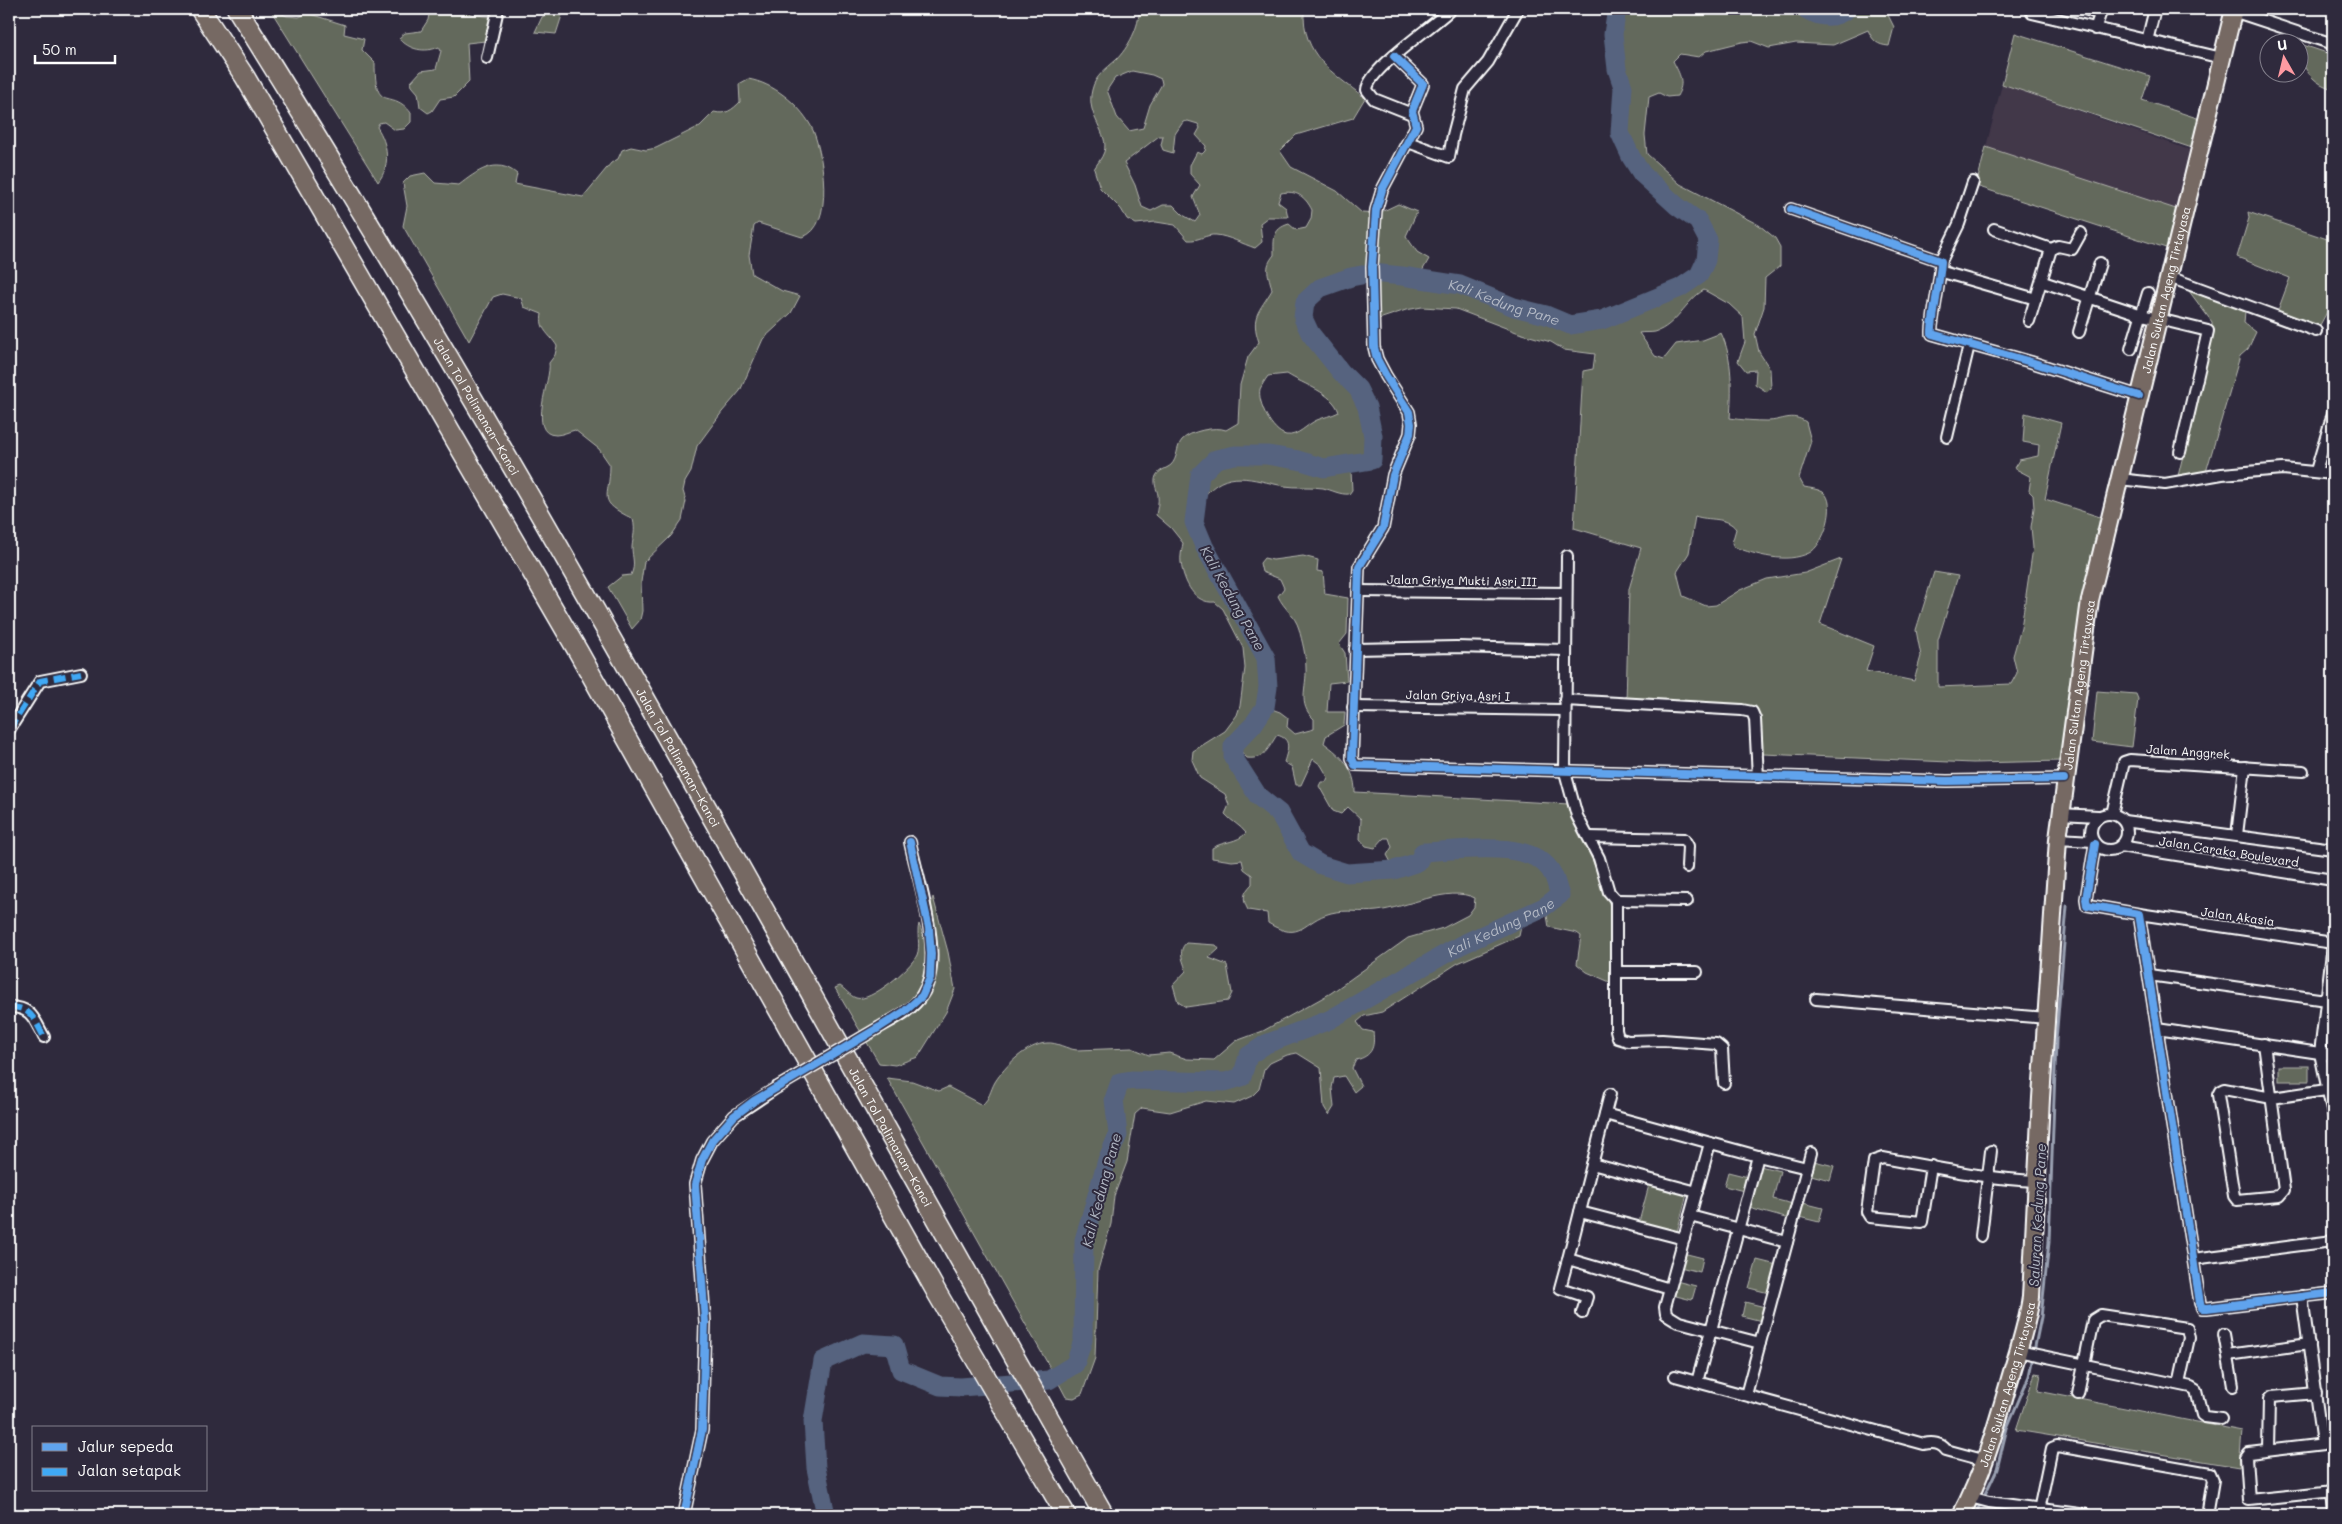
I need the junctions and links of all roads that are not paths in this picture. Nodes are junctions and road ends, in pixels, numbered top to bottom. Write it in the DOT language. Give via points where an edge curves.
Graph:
graph roads {
  1 [pos="200,9"];
  2 [pos="237,9"];
  3 [pos="498,9"];
  4 [pos="1451,9"];
  5 [pos="1518,9"];
  6 [pos="2085,9"];
  7 [pos="2156,9"];
  8 [pos="2101,11"];
  9 [pos="2236,11"];
  10 [pos="2032,13"];
  11 [pos="2049,13"];
  12 [pos="2095,29"];
  13 [pos="2147,41"];
  14 [pos="2333,44"];
  15 [pos="1394,56"];
  16 [pos="487,58"];
  17 [pos="2222,58"];
  18 [pos="1412,114"];
  19 [pos="1408,142"];
  20 [pos="1973,182"];
  21 [pos="1790,209"];
  22 [pos="1994,229"];
  23 [pos="2081,233"];
  24 [pos="2051,249"];
  25 [pos="1941,261"];
  26 [pos="2100,263"];
  27 [pos="1946,273"];
  28 [pos="2175,279"];
  29 [pos="2042,282"];
  30 [pos="2148,293"];
  31 [pos="2089,298"];
  32 [pos="2036,299"];
  33 [pos="2158,318"];
  34 [pos="2030,321"];
  35 [pos="2316,331"];
  36 [pos="2079,332"];
  37 [pos="1969,345"];
  38 [pos="2130,349"];
  39 [pos="2138,396"];
  40 [pos="2333,413"];
  41 [pos="1947,438"];
  42 [pos="2329,443"];
  43 [pos="2180,452"];
  44 [pos="2316,472"];
  45 [pos="2333,474"];
  46 [pos="2122,480"];
  47 [pos="1567,556"];
  48 [pos="1358,591"];
  49 [pos="1566,593"];
  50 [pos="1355,649"];
  51 [pos="1566,650"];
  52 [pos="81,673"];
  53 [pos="1564,705"];
  54 [pos="1352,706"];
  55 [pos="9,730"];
  56 [pos="2245,767"];
  57 [pos="1564,772"];
  58 [pos="2302,772"];
  59 [pos="1758,777"];
  60 [pos="2064,779"];
  61 [pos="2064,814"];
  62 [pos="2112,814"];
  63 [pos="2098,816"];
  64 [pos="2124,821"];
  65 [pos="2237,836"];
  66 [pos="1589,837"];
  67 [pos="2061,839"];
  68 [pos="910,842"];
  69 [pos="2094,843"];
  70 [pos="2120,846"];
  71 [pos="2333,848"];
  72 [pos="1687,867"];
  73 [pos="2333,880"];
  74 [pos="1616,900"];
  75 [pos="1687,901"];
  76 [pos="2140,914"];
  77 [pos="2333,944"];
  78 [pos="1616,972"];
  79 [pos="1697,972"];
  80 [pos="2149,975"];
  81 [pos="1816,999"];
  82 [pos="2330,1000"];
  83 [pos="9,1007"];
  84 [pos="2048,1018"];
  85 [pos="2157,1029"];
  86 [pos="44,1037"];
  87 [pos="2264,1044"];
  88 [pos="2320,1053"];
  89 [pos="2333,1055"];
  90 [pos="1724,1083"];
  91 [pos="2331,1089"];
  92 [pos="1610,1094"];
  93 [pos="2272,1098"];
  94 [pos="1605,1114"];
  95 [pos="2333,1114"];
  96 [pos="1710,1143"];
  97 [pos="1991,1151"];
  98 [pos="1811,1153"];
  99 [pos="1758,1156"];
  100 [pos="1592,1164"];
  101 [pos="1931,1166"];
  102 [pos="1807,1168"];
  103 [pos="1988,1177"];
  104 [pos="2037,1181"];
  105 [pos="1697,1192"];
  106 [pos="1580,1212"];
  107 [pos="1690,1216"];
  108 [pos="1738,1229"];
  109 [pos="1981,1236"];
  110 [pos="1684,1240"];
  111 [pos="2333,1240"];
  112 [pos="1787,1242"];
  113 [pos="1568,1259"];
  114 [pos="2194,1259"];
  115 [pos="1670,1289"];
  116 [pos="2333,1292"];
  117 [pos="2302,1296"];
  118 [pos="1582,1313"];
  119 [pos="1711,1331"];
  120 [pos="2224,1334"];
  121 [pos="1760,1343"];
  122 [pos="2309,1344"];
  123 [pos="2022,1352"];
  124 [pos="2228,1355"];
  125 [pos="2084,1365"];
  126 [pos="1675,1376"];
  127 [pos="1697,1382"];
  128 [pos="2180,1384"];
  129 [pos="2233,1386"];
  130 [pos="2316,1392"];
  131 [pos="2078,1394"];
  132 [pos="1746,1395"];
  133 [pos="2221,1419"];
  134 [pos="2333,1442"];
  135 [pos="2322,1444"];
  136 [pos="2268,1450"];
  137 [pos="1983,1460"];
  138 [pos="2332,1492"];
  139 [pos="1974,1498"];
  140 [pos="2038,1512"];
  141 [pos="2333,1512"];
  142 [pos="684,1515"];
  143 [pos="1066,1515"];
  144 [pos="1104,1515"];
  145 [pos="1961,1515"];
  146 [pos="2087,1515"];
  147 [pos="2207,1515"];
  1 -- 143 [label="highway" via="245,77 555,612"];
  2 -- 144 [label="highway, Jalan Tol Palimanan–Kanci" via="609,635"];
  3 -- 16 [label="street"];
  4 -- 15 [label="street"];
  5 -- 19 [label="street" via="1488,62 1465,89 1452,135 1450,158"];
  6 -- 8 [label="street"];
  7 -- 13 [label="street"];
  8 -- 12 [label="street"];
  9 -- 14 [label="street"];
  9 -- 17 [label="main road, Jalan Sultan Ageng Tirtayasa"];
  10 -- 11 [label="street"];
  11 -- 12 [label="street"];
  12 -- 13 [label="street"];
  13 -- 17 [label="street"];
  15 -- 18 [label="street" via="1423,81"];
  15 -- 18 [label="street" via="1372,76 1367,90 1374,99"];
  17 -- 28 [label="main road, Jalan Sultan Ageng Tirtayasa" via="2189,186"];
  18 -- 19 [label="street" via="1416,126"];
  19 -- 48 [label="street" via="1382,190 1376,210 1372,291 1377,359 1406,406 1410,434 1393,475 1383,528 1359,567"];
  20 -- 25 [label="street" via="1959,224"];
  21 -- 25 [label="street"];
  22 -- 24 [label="street"];
  23 -- 24 [label="street" via="2072,249 2058,246"];
  24 -- 29 [label="street"];
  25 -- 37 [label="street" via="1931,332"];
  26 -- 31 [label="street"];
  27 -- 32 [label="street"];
  28 -- 33 [label="main road, Jalan Sultan Ageng Tirtayasa"];
  28 -- 35 [label="street"];
  29 -- 31 [label="street"];
  29 -- 32 [label="street"];
  30 -- 33 [label="street"];
  31 -- 33 [label="street"];
  31 -- 36 [label="street"];
  32 -- 34 [label="street"];
  33 -- 38 [label="street"];
  33 -- 39 [label="main road, Jalan Sultan Ageng Tirtayasa"];
  33 -- 43 [label="street" via="2209,333"];
  37 -- 39 [label="street"];
  37 -- 41 [label="street"];
  39 -- 46 [label="main road, Jalan Sultan Ageng Tirtayasa"];
  40 -- 42 [label="street"];
  42 -- 44 [label="street"];
  44 -- 45 [label="street"];
  44 -- 46 [label="street" via="2284,469 2222,474 2165,484"];
  46 -- 60 [label="main road, Jalan Sultan Ageng Tirtayasa" via="2090,600"];
  47 -- 49 [label="street"];
  48 -- 49 [label="street, Jalan Griya Mukti Asri III"];
  48 -- 50 [label="street"];
  49 -- 51 [label="street"];
  50 -- 51 [label="street"];
  50 -- 54 [label="street"];
  51 -- 53 [label="street"];
  52 -- 55 [label="street" via="40,681"];
  53 -- 54 [label="street, Jalan Griya Asri I"];
  53 -- 57 [label="street"];
  53 -- 59 [label="street, Jalan Griya Asri I" via="1752,712"];
  54 -- 57 [label="street" via="1352,758 1360,767"];
  56 -- 58 [label="street, Jalan Anggrek"];
  56 -- 62 [label="street, Jalan Anggrek" via="2124,762"];
  56 -- 65 [label="street"];
  57 -- 59 [label="street"];
  57 -- 66 [label="street" via="1576,816"];
  59 -- 60 [label="street" via="1947,781"];
  60 -- 61 [label="main road, Jalan Sultan Ageng Tirtayasa"];
  61 -- 63 [label="street"];
  61 -- 67 [label="main road, Jalan Sultan Ageng Tirtayasa"];
  62 -- 63 [label="street"];
  62 -- 64 [label="street"];
  63 -- 69 [label="street" via="2090,828"];
  64 -- 65 [label="street, Jalan Caraka Boulevard"];
  64 -- 70 [label="street" via="2127,834"];
  65 -- 71 [label="street, Jalan Caraka Boulevard"];
  66 -- 72 [label="street" via="1684,839 1688,846"];
  66 -- 74 [label="street" via="1609,892"];
  67 -- 69 [label="street"];
  67 -- 84 [label="main road, Jalan Sultan Ageng Tirtayasa"];
  68 -- 142 [label="street, bridge" via="929,928 930,978 922,996 880,1028 734,1116 712,1141 702,1160 695,1184 705,1322 702,1430"];
  69 -- 70 [label="street" via="2107,850"];
  69 -- 76 [label="street, Jalan Akasia" via="2087,905"];
  70 -- 73 [label="street, Jalan Caraka Boulevard"];
  74 -- 75 [label="street"];
  74 -- 78 [label="street"];
  76 -- 77 [label="street, Jalan Akasia"];
  76 -- 80 [label="street"];
  77 -- 82 [label="street"];
  78 -- 79 [label="street"];
  78 -- 90 [label="street" via="1615,1022 1618,1038 1716,1044 1722,1049"];
  80 -- 82 [label="street"];
  80 -- 85 [label="street"];
  81 -- 84 [label="street"];
  82 -- 88 [label="street"];
  83 -- 86 [label="street" via="30,1012"];
  84 -- 104 [label="main road, Jalan Sultan Ageng Tirtayasa"];
  85 -- 87 [label="street"];
  85 -- 114 [label="street"];
  87 -- 88 [label="street"];
  87 -- 93 [label="street"];
  88 -- 89 [label="street"];
  88 -- 91 [label="street"];
  91 -- 93 [label="street"];
  91 -- 95 [label="street"];
  92 -- 94 [label="street"];
  93 -- 93 [label="street" via="2284,1190 2279,1196 2237,1200 2218,1095 2224,1089"];
  94 -- 96 [label="street"];
  94 -- 100 [label="street"];
  96 -- 99 [label="street"];
  96 -- 105 [label="street"];
  97 -- 103 [label="street"];
  98 -- 102 [label="street"];
  99 -- 102 [label="street"];
  99 -- 108 [label="street"];
  100 -- 105 [label="street"];
  100 -- 106 [label="street"];
  101 -- 101 [label="street" via="1922,1222 1870,1217 1867,1212 1874,1160 1882,1158"];
  101 -- 103 [label="street"];
  102 -- 112 [label="street"];
  103 -- 104 [label="street"];
  103 -- 109 [label="street"];
  104 -- 123 [label="main road, Jalan Sultan Ageng Tirtayasa" via="2032,1293"];
  105 -- 107 [label="street"];
  106 -- 110 [label="street"];
  106 -- 113 [label="street"];
  107 -- 108 [label="street"];
  107 -- 110 [label="street"];
  108 -- 112 [label="street"];
  108 -- 119 [label="street"];
  110 -- 115 [label="street"];
  111 -- 114 [label="street"];
  112 -- 121 [label="street"];
  113 -- 115 [label="street"];
  113 -- 118 [label="street" via="1560,1288 1587,1297"];
  114 -- 117 [label="street" via="2202,1308"];
  115 -- 119 [label="street" via="1666,1314 1670,1319"];
  116 -- 117 [label="street"];
  117 -- 122 [label="street"];
  119 -- 121 [label="street"];
  119 -- 127 [label="street"];
  120 -- 124 [label="street"];
  121 -- 132 [label="street"];
  122 -- 124 [label="street"];
  122 -- 130 [label="street"];
  123 -- 125 [label="street"];
  123 -- 137 [label="main road, Jalan Sultan Ageng Tirtayasa"];
  124 -- 129 [label="street"];
  125 -- 128 [label="street"];
  125 -- 128 [label="street" via="2093,1320 2097,1316 2186,1328 2189,1338"];
  125 -- 131 [label="street"];
  126 -- 127 [label="street"];
  127 -- 132 [label="street"];
  128 -- 133 [label="street" via="2196,1390 2205,1417"];
  130 -- 135 [label="street"];
  130 -- 136 [label="street" via="2269,1399"];
  132 -- 137 [label="street" via="1924,1444 1931,1442 1944,1446 1946,1450"];
  134 -- 135 [label="street"];
  135 -- 136 [label="street"];
  136 -- 138 [label="street" via="2246,1455 2249,1500"];
  137 -- 139 [label="main road, Jalan Sultan Ageng Tirtayasa"];
  138 -- 141 [label="street"];
  139 -- 140 [label="street"];
  139 -- 145 [label="main road, Jalan Sultan Ageng Tirtayasa"];
  140 -- 146 [label="street"];
  140 -- 147 [label="street" via="2049,1457 2052,1448 2057,1446 2210,1473 2213,1480"];
}
